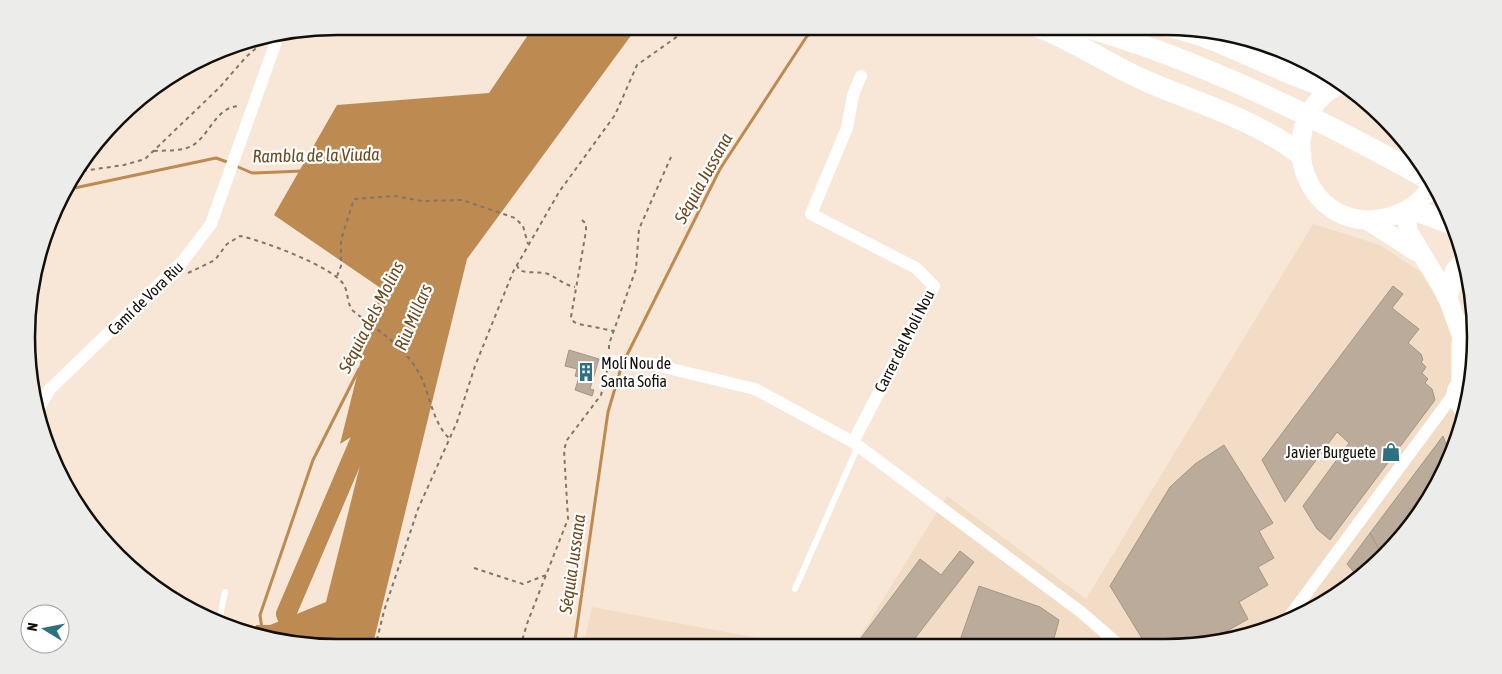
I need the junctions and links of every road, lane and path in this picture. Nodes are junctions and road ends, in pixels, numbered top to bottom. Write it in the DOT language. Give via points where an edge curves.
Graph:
graph roads {
  1 [pos="679,35"];
  2 [pos="1056,35"];
  3 [pos="1108,35"];
  4 [pos="1210,39"];
  5 [pos="276,41"];
  6 [pos="260,45"];
  7 [pos="1254,48"];
  8 [pos="1273,64"];
  9 [pos="861,76"];
  10 [pos="1331,90"];
  11 [pos="252,108"];
  12 [pos="1301,147"];
  13 [pos="154,151"];
  14 [pos="671,157"];
  15 [pos="85,171"];
  16 [pos="1420,175"];
  17 [pos="1428,188"];
  18 [pos="1412,207"];
  19 [pos="582,220"];
  20 [pos="1444,220"];
  21 [pos="1370,222"];
  22 [pos="528,244"];
  23 [pos="1419,253"];
  24 [pos="183,261"];
  25 [pos="517,265"];
  26 [pos="1459,267"];
  27 [pos="337,276"];
  28 [pos="576,287"];
  29 [pos="1447,296"];
  30 [pos="614,331"];
  31 [pos="1466,340"];
  32 [pos="610,361"];
  33 [pos="1463,384"];
  34 [pos="1461,396"];
  35 [pos="1461,396"];
  36 [pos="42,402"];
  37 [pos="1434,423"];
  38 [pos="449,438"];
  39 [pos="855,443"];
  40 [pos="474,568"];
  41 [pos="546,575"];
  42 [pos="795,589"];
  43 [pos="225,592"];
  44 [pos="1294,610"];
  45 [pos="220,616"];
  46 [pos="377,639"];
  47 [pos="522,639"];
  48 [pos="1111,639"];
  1 -- 22 [label="path" via="637,65 616,115 559,192"];
  2 -- 12 [label="highway" via="1144,80"];
  3 -- 16 [label="highway" via="1195,65 1321,122"];
  4 -- 8 [label="highway"];
  5 -- 11 [label="street, Camí de Vora Riu"];
  6 -- 13 [label="path"];
  7 -- 8 [label="lane"];
  8 -- 10 [label="highway"];
  9 -- 39 [label="street, Carrer del Molí Nou" via="847,128 811,214 916,268 934,286"];
  10 -- 12 [label="main road" via="1309,115"];
  11 -- 13 [label="path" via="237,106 220,113 196,144 180,150"];
  11 -- 24 [label="street, Camí de Vora Riu" via="211,224"];
  12 -- 21 [label="main road" via="1303,172 1318,199 1342,215"];
  13 -- 15 [label="path" via="145,159 124,165"];
  14 -- 30 [label="path" via="639,229 636,269"];
  17 -- 18 [label="main road"];
  18 -- 20 [label="highway"];
  18 -- 21 [label="main road"];
  18 -- 23 [label="main road" via="1408,231"];
  19 -- 28 [label="path" via="586,231"];
  21 -- 23 [label="main road"];
  22 -- 25 [label="path"];
  22 -- 27 [label="path" via="523,226 515,218 462,200 422,201 395,196 354,200 341,240 341,266"];
  23 -- 29 [label="main road"];
  24 -- 27 [label="path" via="187,274 215,260 227,244 240,236 275,246"];
  24 -- 36 [label="street, Camí de Vora Riu" via="50,389"];
  25 -- 28 [label="path" via="519,270 548,274 559,282"];
  25 -- 38 [label="path"];
  26 -- 29 [label="highway"];
  27 -- 38 [label="path" via="345,286 352,310 401,347 419,373 441,430"];
  28 -- 30 [label="path" via="571,310 574,322"];
  29 -- 31 [label="main road"];
  30 -- 32 [label="path" via="609,344"];
  31 -- 33 [label="main road"];
  32 -- 39 [label="street" via="651,364 755,389"];
  32 -- 41 [label="path" via="601,395 567,440 564,450 568,519"];
  34 -- 37 [label="street" via="1443,407"];
  35 -- 37 [label="street" via="1448,413"];
  37 -- 44 [label="street"];
  38 -- 46 [label="path" via="418,508"];
  39 -- 42 [label="lane"];
  39 -- 48 [label="street" via="1081,612"];
  40 -- 41 [label="path" via="523,584"];
  41 -- 47 [label="path"];
  43 -- 45 [label="lane"];
}
